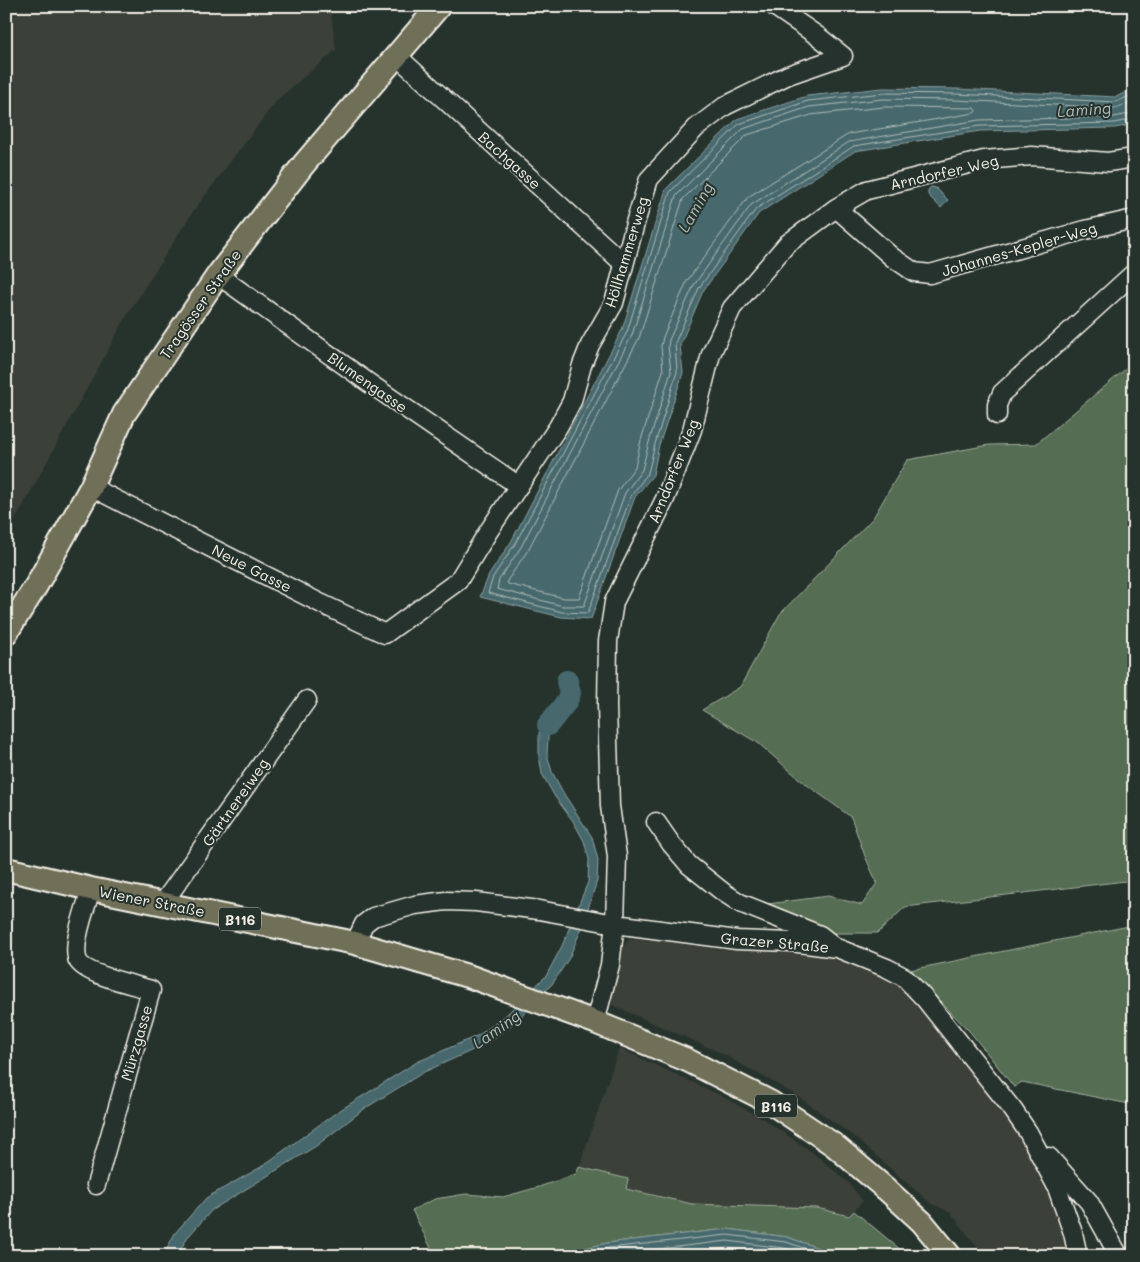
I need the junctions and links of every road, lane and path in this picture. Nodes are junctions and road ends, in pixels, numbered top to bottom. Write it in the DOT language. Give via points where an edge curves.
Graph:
graph roads {
  1 [pos="439,6"];
  2 [pos="774,6"];
  3 [pos="397,56"];
  4 [pos="1134,158"];
  5 [pos="836,208"];
  6 [pos="1134,219"];
  7 [pos="624,264"];
  8 [pos="1134,274"];
  9 [pos="218,275"];
  10 [pos="998,416"];
  11 [pos="519,486"];
  12 [pos="91,487"];
  13 [pos="411,615"];
  14 [pos="6,632"];
  15 [pos="307,700"];
  16 [pos="656,822"];
  17 [pos="6,869"];
  18 [pos="91,889"];
  19 [pos="163,903"];
  20 [pos="606,922"];
  21 [pos="355,943"];
  22 [pos="837,948"];
  23 [pos="595,1022"];
  24 [pos="1028,1132"];
  25 [pos="96,1186"];
  26 [pos="950,1256"];
  27 [pos="1078,1256"];
  28 [pos="1119,1256"];
  1 -- 3 [label="main road, Tragösser Straße"];
  2 -- 7 [label="street, Höllhammerweg" via="843,56 788,75 725,106 696,128 649,179"];
  3 -- 7 [label="street, Bachgasse"];
  3 -- 9 [label="main road, Tragösser Straße" via="304,164"];
  4 -- 5 [label="street, Arndorfer Weg" via="1108,162 1032,156 984,160 867,190"];
  5 -- 6 [label="street, Johannes-Kepler-Weg" via="892,257 914,272 930,274"];
  5 -- 20 [label="street, Arndorfer Weg" via="787,244 732,308 711,354 692,430 665,499 614,602 608,641 607,706 610,806 617,856"];
  7 -- 11 [label="street, Höllhammerweg" via="614,303 590,345 572,401"];
  8 -- 10 [label="street" via="1002,393 997,405"];
  9 -- 11 [label="street, Blumengasse"];
  9 -- 12 [label="main road, Tragösser Straße" via="124,414"];
  11 -- 13 [label="street, Höllhammerweg" via="458,581"];
  12 -- 13 [label="street, Neue Gasse" via="384,634"];
  12 -- 14 [label="main road, Tragösser Straße" via="36,586"];
  15 -- 19 [label="street, Gärtnereiweg"];
  16 -- 22 [label="street" via="689,865 724,892 740,903 820,935"];
  17 -- 18 [label="main road, Wiener Straße / B116"];
  18 -- 19 [label="main road, Wiener Straße / B116"];
  18 -- 25 [label="street, Mürzgasse" via="77,941 79,963 97,974 151,990"];
  19 -- 21 [label="main road, Wiener Straße / B116"];
  20 -- 21 [label="street, Grazer Straße" via="476,902 446,901 415,905 373,917 364,924"];
  20 -- 22 [label="street, Grazer Straße" via="737,940"];
  20 -- 23 [label="street, Arndorfer Weg" via="610,965"];
  21 -- 23 [label="main road, Wiener Straße / B116" via="471,977"];
  22 -- 24 [label="street, Grazer Straße" via="904,977 925,999"];
  23 -- 26 [label="main road, B116" via="688,1060 778,1108 834,1145 886,1189 922,1222"];
  24 -- 27 [label="street, Grazer Straße" via="1056,1185"];
  24 -- 28 [label="street" via="1089,1202"];
}
